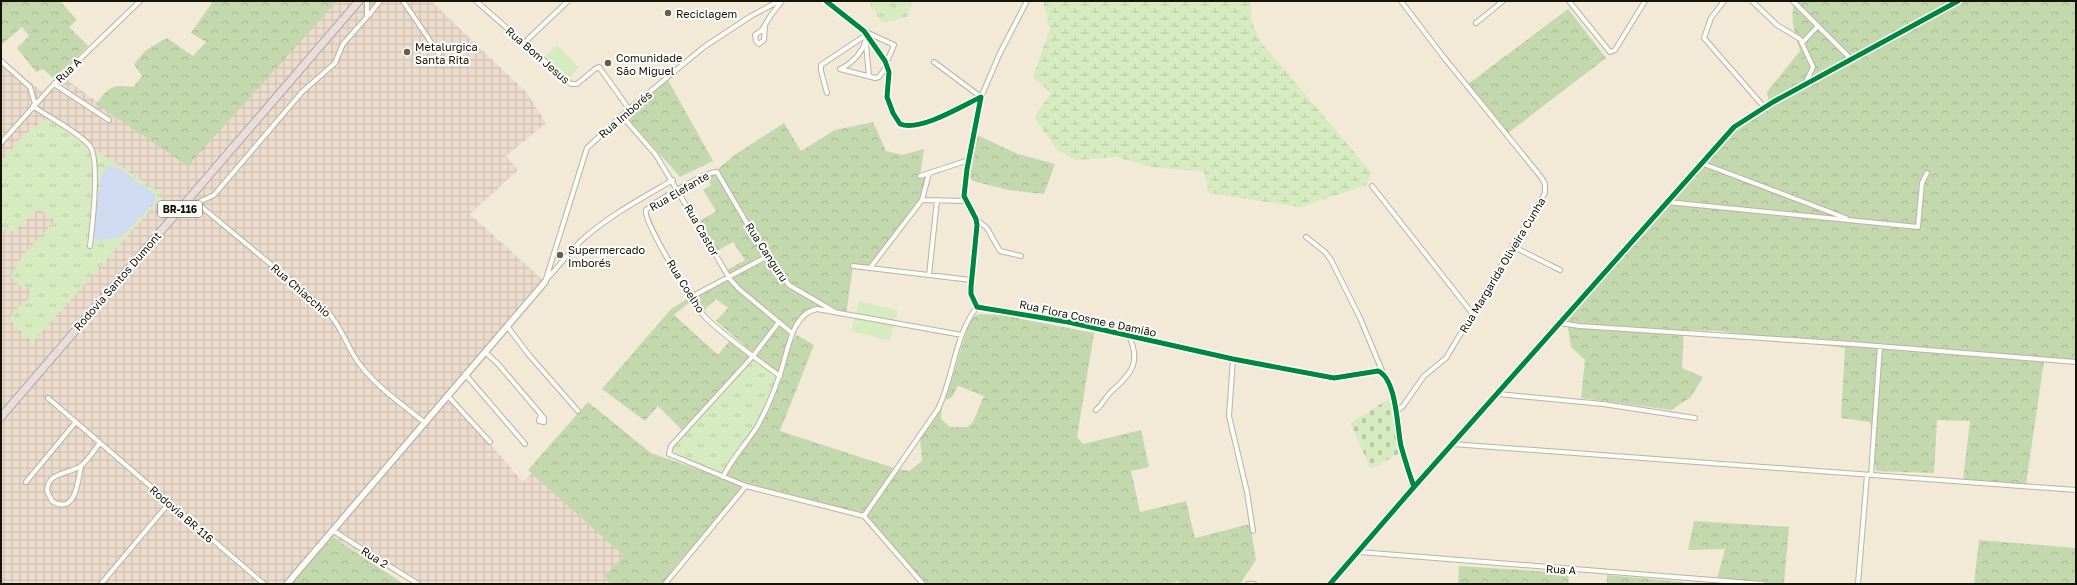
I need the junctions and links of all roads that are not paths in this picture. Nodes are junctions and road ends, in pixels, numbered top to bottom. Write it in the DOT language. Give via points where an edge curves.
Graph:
graph roads {
  1 [pos="140,1"];
  2 [pos="359,1"];
  3 [pos="367,1"];
  4 [pos="380,1"];
  5 [pos="403,1"];
  6 [pos="476,1"];
  7 [pos="568,1"];
  8 [pos="779,1"];
  9 [pos="782,1"];
  10 [pos="826,1"];
  11 [pos="1027,1"];
  12 [pos="1401,1"];
  13 [pos="1503,1"];
  14 [pos="1570,1"];
  15 [pos="1645,1"];
  16 [pos="1724,1"];
  17 [pos="1753,1"];
  18 [pos="1793,1"];
  19 [pos="1958,1"];
  20 [pos="367,17"];
  21 [pos="1476,23"];
  22 [pos="1818,26"];
  23 [pos="765,27"];
  24 [pos="865,33"];
  25 [pos="524,42"];
  26 [pos="1802,43"];
  27 [pos="866,44"];
  28 [pos="438,54"];
  29 [pos="1852,60"];
  30 [pos="1,61"];
  31 [pos="934,62"];
  32 [pos="886,64"];
  33 [pos="884,70"];
  34 [pos="869,76"];
  35 [pos="54,84"];
  36 [pos="1805,85"];
  37 [pos="826,93"];
  38 [pos="981,97"];
  39 [pos="34,105"];
  40 [pos="1764,107"];
  41 [pos="629,109"];
  42 [pos="622,116"];
  43 [pos="109,120"];
  44 [pos="1,143"];
  45 [pos="969,160"];
  46 [pos="1701,163"];
  47 [pos="717,172"];
  48 [pos="929,173"];
  49 [pos="1927,173"];
  50 [pos="920,176"];
  51 [pos="673,180"];
  52 [pos="1372,186"];
  53 [pos="679,189"];
  54 [pos="922,200"];
  55 [pos="937,200"];
  56 [pos="967,201"];
  57 [pos="1667,202"];
  58 [pos="645,214"];
  59 [pos="976,219"];
  60 [pos="1852,220"];
  61 [pos="1306,237"];
  62 [pos="90,246"];
  63 [pos="1512,246"];
  64 [pos="768,256"];
  65 [pos="1021,256"];
  66 [pos="853,266"];
  67 [pos="870,268"];
  68 [pos="1560,270"];
  69 [pos="929,275"];
  70 [pos="729,277"];
  71 [pos="971,280"];
  72 [pos="545,282"];
  73 [pos="691,297"];
  74 [pos="977,307"];
  75 [pos="837,313"];
  76 [pos="1472,313"];
  77 [pos="779,322"];
  78 [pos="1560,323"];
  79 [pos="507,326"];
  80 [pos="792,333"];
  81 [pos="962,335"];
  82 [pos="1129,336"];
  83 [pos="1880,346"];
  84 [pos="485,352"];
  85 [pos="753,356"];
  86 [pos="1233,359"];
  87 [pos="2076,362"];
  88 [pos="1383,373"];
  89 [pos="465,374"];
  90 [pos="780,376"];
  91 [pos="1498,394"];
  92 [pos="447,395"];
  93 [pos="48,398"];
  94 [pos="1096,410"];
  95 [pos="578,411"];
  96 [pos="1397,412"];
  97 [pos="541,415"];
  98 [pos="1,417"];
  99 [pos="1695,418"];
  100 [pos="424,422"];
  101 [pos="75,423"];
  102 [pos="490,442"];
  103 [pos="100,443"];
  104 [pos="526,444"];
  105 [pos="1452,444"];
  106 [pos="81,466"];
  107 [pos="1869,475"];
  108 [pos="723,477"];
  109 [pos="26,482"];
  110 [pos="746,486"];
  111 [pos="1414,487"];
  112 [pos="2076,490"];
  113 [pos="169,503"];
  114 [pos="864,516"];
  115 [pos="332,530"];
  116 [pos="1253,532"];
  117 [pos="1359,552"];
  118 [pos="101,584"];
  119 [pos="264,584"];
  120 [pos="287,584"];
  121 [pos="418,584"];
  122 [pos="666,584"];
  123 [pos="923,584"];
  124 [pos="1248,584"];
  125 [pos="1254,584"];
  126 [pos="1330,584"];
  127 [pos="1763,584"];
  128 [pos="1858,584"];
  1 -- 35 [label="street, Rua A"];
  2 -- 98 [label="highway, Rodovia Santos Dumont / BR-116"];
  3 -- 20 [label="street"];
  4 -- 20 [label="street"];
  5 -- 28 [label="street"];
  6 -- 25 [label="street, Rua Bom Jesus"];
  7 -- 25 [label="street"];
  8 -- 41 [label="street, Rua Imborés" via="704,47"];
  9 -- 23 [label="street"];
  10 -- 24 [label="street"];
  11 -- 38 [label="street"];
  12 -- 63 [label="street, Rua Margarida Oliveira Cunha" via="1544,181 1545,193"];
  13 -- 21 [label="street"];
  14 -- 15 [label="street" via="1607,50 1612,52"];
  16 -- 40 [label="street" via="1711,18 1704,38"];
  17 -- 26 [label="street" via="1777,25"];
  18 -- 22 [label="street"];
  19 -- 29 [label="street"];
  20 -- 100 [label="street, Rua Chiacchio" via="343,44 334,63 302,92 216,194 197,203 327,311 338,324 365,371"];
  22 -- 26 [label="street"];
  22 -- 29 [label="street"];
  24 -- 27 [label="street"];
  24 -- 32 [label="street"];
  24 -- 32 [label="street" via="894,45"];
  24 -- 37 [label="street" via="821,65"];
  25 -- 41 [label="street, Rua Bom Jesus" via="573,85 599,67"];
  26 -- 36 [label="street" via="1813,67"];
  27 -- 34 [label="street"];
  27 -- 34 [label="street" via="848,66 840,69"];
  29 -- 36 [label="street"];
  30 -- 39 [label="street" via="30,87"];
  31 -- 38 [label="street"];
  32 -- 38 [label="street" via="889,72 887,97 896,120 903,125 934,119"];
  33 -- 34 [label="street" via="879,77"];
  35 -- 39 [label="street, Rua A"];
  35 -- 43 [label="street"];
  36 -- 40 [label="street"];
  38 -- 45 [label="street"];
  39 -- 44 [label="street, Rua A"];
  39 -- 62 [label="street" via="86,142 93,151 95,174"];
  40 -- 46 [label="street" via="1734,127"];
  41 -- 42 [label="street, Rua Imborés"];
  42 -- 51 [label="street, Rua Castor" via="656,155"];
  42 -- 72 [label="street, Rua Imborés" via="592,142 583,154"];
  45 -- 48 [label="street"];
  45 -- 56 [label="street" via="964,196"];
  46 -- 57 [label="street"];
  46 -- 60 [label="street"];
  47 -- 53 [label="street, Rua Elefante" via="710,172"];
  47 -- 64 [label="street, Rua Canguru"];
  48 -- 50 [label="street"];
  48 -- 54 [label="street"];
  49 -- 60 [label="street" via="1922,183 1918,227"];
  51 -- 53 [label="street, Rua Castor"];
  51 -- 72 [label="street" via="612,216 582,240"];
  52 -- 76 [label="street"];
  53 -- 58 [label="street, Rua Elefante" via="647,209"];
  53 -- 70 [label="street, Rua Castor"];
  54 -- 55 [label="street"];
  54 -- 67 [label="street"];
  55 -- 56 [label="street"];
  55 -- 69 [label="street"];
  56 -- 59 [label="street"];
  57 -- 60 [label="street"];
  57 -- 78 [label="street"];
  58 -- 73 [label="street, Rua Coelho"];
  59 -- 65 [label="street" via="987,228 1000,251"];
  59 -- 71 [label="street"];
  61 -- 88 [label="street" via="1331,260 1360,318"];
  63 -- 68 [label="street"];
  63 -- 76 [label="street, Rua Margarida Oliveira Cunha"];
  64 -- 70 [label="street"];
  64 -- 75 [label="street, Rua Canguru" via="789,285"];
  66 -- 67 [label="street"];
  67 -- 69 [label="street"];
  69 -- 71 [label="street"];
  70 -- 73 [label="street"];
  70 -- 77 [label="street, Rua Castor" via="739,289"];
  71 -- 74 [label="street" via="971,294"];
  72 -- 79 [label="street"];
  73 -- 85 [label="street, Rua Coelho" via="705,316"];
  74 -- 81 [label="street"];
  74 -- 82 [label="street, Rua Flora Cosme e Damião" via="1037,316"];
  75 -- 80 [label="street" via="817,309 808,311 799,319"];
  75 -- 81 [label="street"];
  76 -- 96 [label="street, Rua Margarida Oliveira Cunha" via="1446,358 1424,376"];
  77 -- 80 [label="street, Rua Castor"];
  77 -- 85 [label="street"];
  78 -- 83 [label="street"];
  78 -- 91 [label="street"];
  79 -- 84 [label="street"];
  79 -- 95 [label="street"];
  80 -- 90 [label="street"];
  81 -- 114 [label="street" via="946,391 938,409"];
  82 -- 86 [label="street, Rua Flora Cosme e Damião"];
  82 -- 94 [label="street" via="1136,353 1134,364 1124,380"];
  83 -- 87 [label="street"];
  83 -- 107 [label="street"];
  84 -- 89 [label="street"];
  84 -- 97 [label="street"];
  85 -- 90 [label="street, Rua Coelho"];
  85 -- 108 [label="street" via="668,450 670,456"];
  86 -- 88 [label="street, Rua Flora Cosme e Damião" via="1334,378 1378,371"];
  86 -- 116 [label="street" via="1229,416 1247,492"];
  88 -- 96 [label="street"];
  89 -- 92 [label="street"];
  89 -- 104 [label="street"];
  90 -- 108 [label="street" via="761,420"];
  91 -- 99 [label="street" via="1603,404"];
  91 -- 105 [label="street"];
  92 -- 100 [label="street"];
  92 -- 102 [label="street"];
  93 -- 101 [label="street, Rodovia BR 116"];
  96 -- 111 [label="street" via="1399,435"];
  100 -- 115 [label="street"];
  101 -- 103 [label="street, Rodovia BR 116"];
  101 -- 109 [label="street"];
  103 -- 106 [label="street"];
  103 -- 113 [label="street, Rodovia BR 116"];
  105 -- 107 [label="street"];
  105 -- 111 [label="street"];
  106 -- 106 [label="street" via="56,475 50,480 47,491 52,500 61,504 72,499 76,494"];
  107 -- 112 [label="street"];
  107 -- 128 [label="street"];
  108 -- 110 [label="street"];
  110 -- 114 [label="street"];
  110 -- 122 [label="street"];
  111 -- 117 [label="street"];
  113 -- 118 [label="street"];
  113 -- 119 [label="street, Rodovia BR 116"];
  114 -- 123 [label="street"];
  115 -- 120 [label="street"];
  115 -- 121 [label="street, Rua 2"];
  117 -- 126 [label="street"];
  117 -- 127 [label="street, Rua A"];
  124 -- 125 [label="street"];
}
